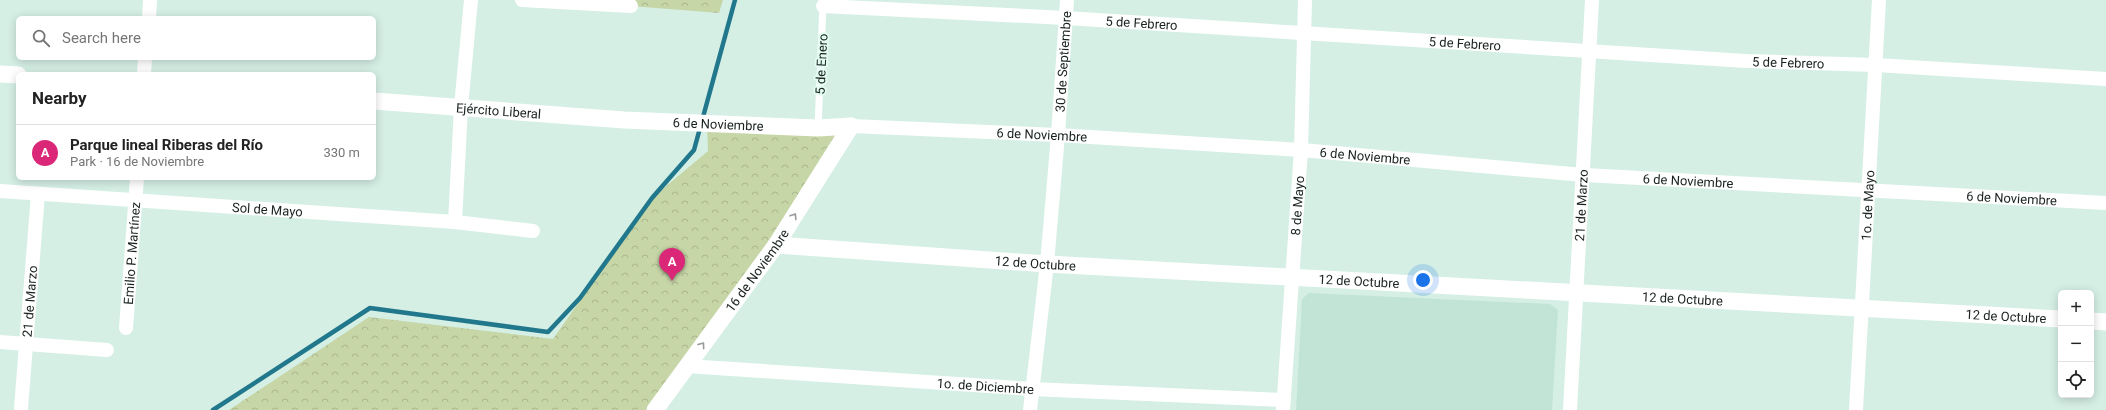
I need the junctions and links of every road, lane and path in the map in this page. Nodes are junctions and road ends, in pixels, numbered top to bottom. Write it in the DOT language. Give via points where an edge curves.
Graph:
graph roads {
  1 [pos="150,0"];
  2 [pos="470,0"];
  3 [pos="522,0"];
  4 [pos="1067,0"];
  5 [pos="1305,0"];
  6 [pos="1592,0"];
  7 [pos="1880,0"];
  8 [pos="824,3"];
  9 [pos="631,6"];
  10 [pos="149,16"];
  11 [pos="1066,18"];
  12 [pos="1304,33"];
  13 [pos="1590,50"];
  14 [pos="145,60"];
  15 [pos="1876,65"];
  16 [pos="144,72"];
  17 [pos="0,74"];
  18 [pos="16,75"];
  19 [pos="2106,79"];
  20 [pos="376,101"];
  21 [pos="461,107"];
  22 [pos="624,120"];
  23 [pos="851,126"];
  24 [pos="818,128"];
  25 [pos="1058,134"];
  26 [pos="1301,150"];
  27 [pos="1584,175"];
  28 [pos="137,180"];
  29 [pos="0,191"];
  30 [pos="1869,191"];
  31 [pos="38,194"];
  32 [pos="136,200"];
  33 [pos="2106,203"];
  34 [pos="455,222"];
  35 [pos="534,231"];
  36 [pos="776,244"];
  37 [pos="1046,264"];
  38 [pos="1292,277"];
  39 [pos="1576,292"];
  40 [pos="1863,309"];
  41 [pos="2058,319"];
  42 [pos="2094,321"];
  43 [pos="2106,322"];
  44 [pos="126,328"];
  45 [pos="0,342"];
  46 [pos="26,344"];
  47 [pos="106,350"];
  48 [pos="687,366"];
  49 [pos="1032,389"];
  50 [pos="1284,405"];
  51 [pos="21,408"];
  52 [pos="655,410"];
  53 [pos="1030,410"];
  54 [pos="1570,410"];
  55 [pos="1856,410"];
  1 -- 10 [label="street"];
  2 -- 21 [label="street"];
  3 -- 9 [label="street"];
  4 -- 11 [label="street, 30 de Septiembre"];
  5 -- 12 [label="street, 8 de Mayo"];
  6 -- 13 [label="street, 21 de Marzo"];
  7 -- 15 [label="street, 1o. de Mayo"];
  8 -- 11 [label="street, 5 de Febrero"];
  8 -- 24 [label="lane, 5 de Enero"];
  11 -- 12 [label="street, 5 de Febrero"];
  11 -- 25 [label="street, 30 de Septiembre"];
  12 -- 13 [label="street, 5 de Febrero"];
  12 -- 26 [label="street, 8 de Mayo"];
  13 -- 15 [label="street, 5 de Febrero"];
  13 -- 27 [label="street, 21 de Marzo"];
  14 -- 16 [label="street"];
  15 -- 19 [label="street, 5 de Febrero"];
  15 -- 30 [label="street, 1o. de Mayo"];
  17 -- 18 [label="street"];
  20 -- 21 [label="street, Ejército Liberal"];
  21 -- 22 [label="street, Ejército Liberal"];
  21 -- 34 [label="street"];
  22 -- 24 [label="street, 6 de Noviembre"];
  23 -- 24 [label="street, 6 de Noviembre"];
  23 -- 25 [label="street, 6 de Noviembre"];
  36 -- 23 [label="street, 16 de Noviembre, one-way"];
  25 -- 26 [label="street, 6 de Noviembre"];
  25 -- 37 [label="street, 30 de Septiembre"];
  26 -- 27 [label="street, 6 de Noviembre"];
  26 -- 38 [label="street, 8 de Mayo"];
  27 -- 30 [label="street, 6 de Noviembre"];
  27 -- 39 [label="street, 21 de Marzo"];
  28 -- 32 [label="street, Emilio P. Martínez"];
  29 -- 31 [label="street, Sol de Mayo"];
  30 -- 33 [label="street, 6 de Noviembre"];
  30 -- 40 [label="street, 1o. de Mayo"];
  31 -- 32 [label="street, Sol de Mayo"];
  31 -- 46 [label="street, 21 de Marzo"];
  32 -- 34 [label="street, Sol de Mayo"];
  32 -- 44 [label="street, Emilio P. Martínez"];
  34 -- 35 [label="street, Sol de Mayo"];
  36 -- 37 [label="street, 12 de Octubre"];
  48 -- 36 [label="street, 16 de Noviembre, one-way"];
  37 -- 38 [label="street, 12 de Octubre"];
  37 -- 49 [label="street, 30 de Septiembre"];
  38 -- 39 [label="street, 12 de Octubre"];
  38 -- 50 [label="street, 8 de Mayo"];
  39 -- 40 [label="street, 12 de Octubre"];
  39 -- 54 [label="street, 21 de Marzo"];
  40 -- 41 [label="street, 12 de Octubre"];
  40 -- 55 [label="street, 1o. de Mayo"];
  42 -- 43 [label="street"];
  45 -- 46 [label="street"];
  46 -- 47 [label="street"];
  46 -- 51 [label="street, 21 de Marzo"];
  48 -- 49 [label="street, 1o. de Diciembre"];
  48 -- 52 [label="street, 16 de Noviembre"];
  49 -- 50 [label="street, 1o. de Diciembre"];
  49 -- 53 [label="street, 30 de Septiembre"];
}
